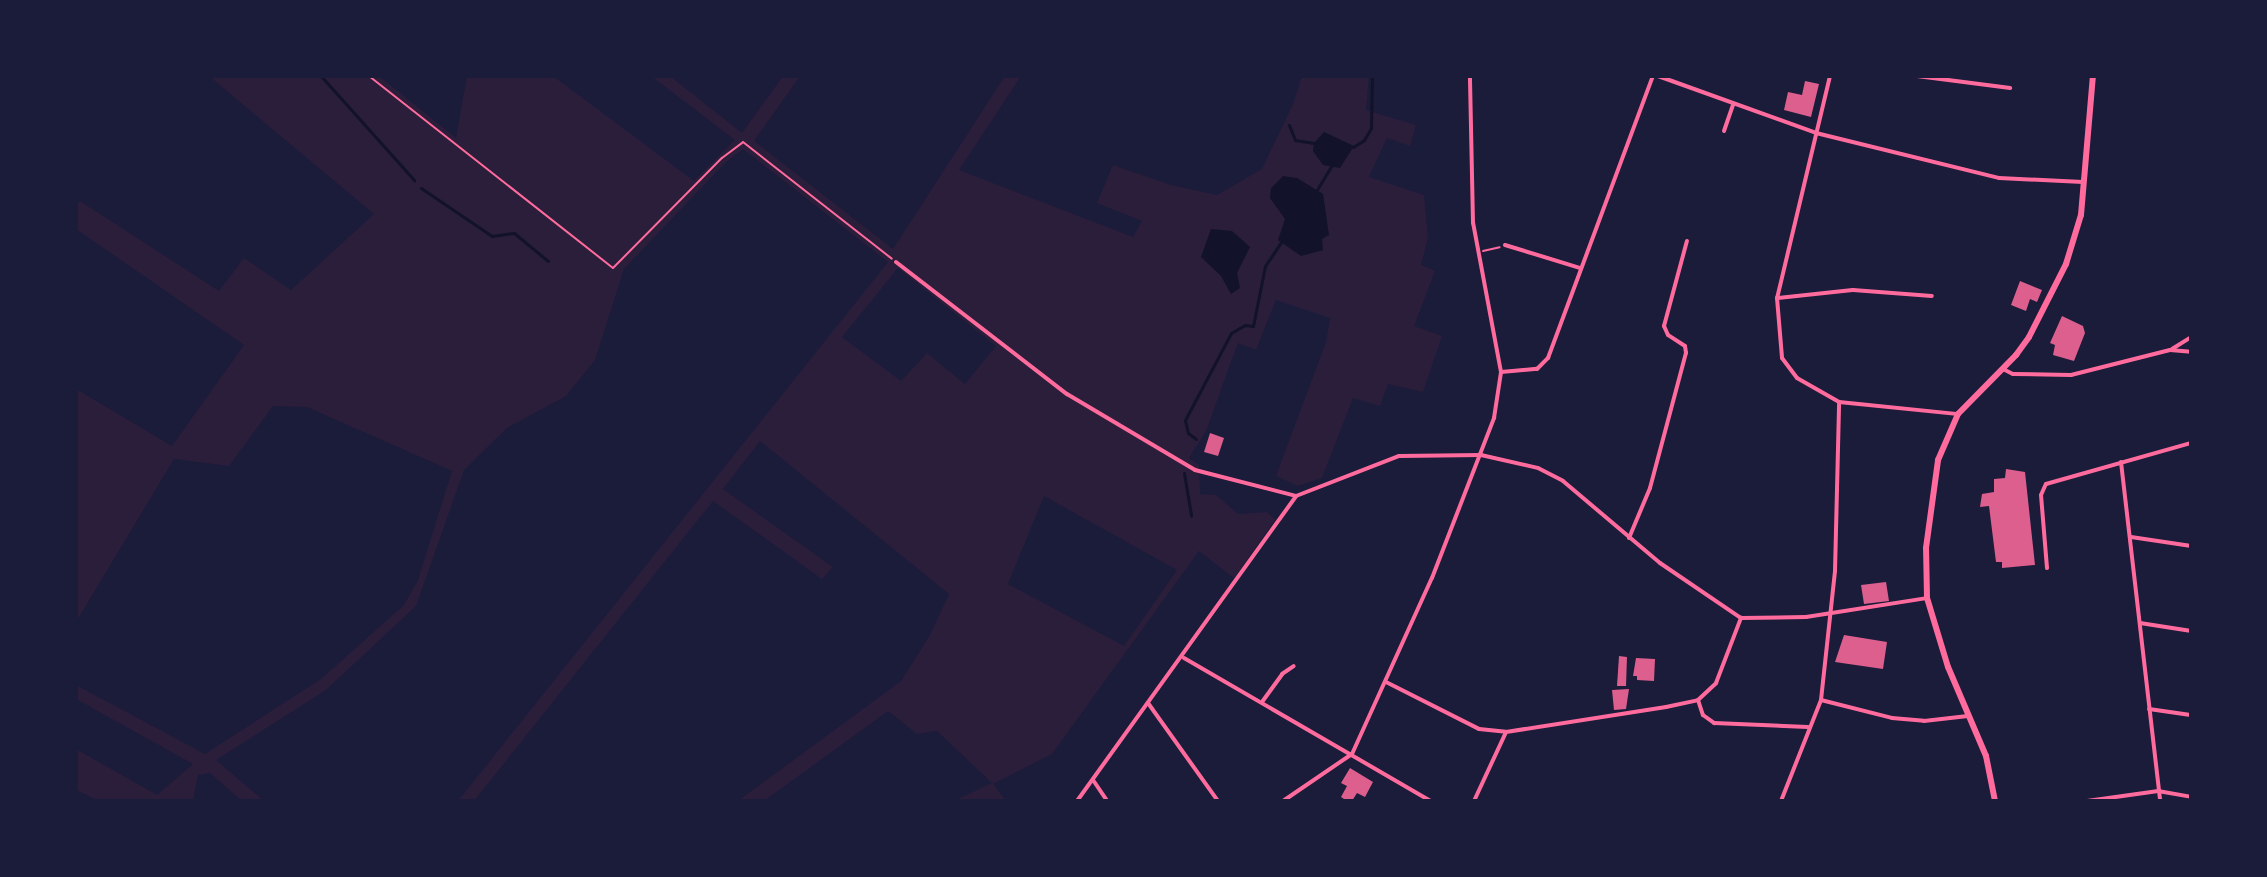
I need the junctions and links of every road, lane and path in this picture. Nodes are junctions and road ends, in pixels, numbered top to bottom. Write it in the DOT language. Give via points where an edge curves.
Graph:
graph roads {
  1 [pos="369,76"];
  2 [pos="1470,76"];
  3 [pos="1656,76"];
  4 [pos="1830,76"];
  5 [pos="1917,76"];
  6 [pos="2093,76"];
  7 [pos="2010,88"];
  8 [pos="1733,105"];
  9 [pos="1724,131"];
  10 [pos="1816,133"];
  11 [pos="2083,182"];
  12 [pos="1687,241"];
  13 [pos="1505,245"];
  14 [pos="1476,252"];
  15 [pos="896,262"];
  16 [pos="1580,268"];
  17 [pos="1932,296"];
  18 [pos="1777,298"];
  19 [pos="2191,337"];
  20 [pos="2170,350"];
  21 [pos="2191,352"];
  22 [pos="2003,369"];
  23 [pos="1501,372"];
  24 [pos="1839,402"];
  25 [pos="1958,414"];
  26 [pos="2191,443"];
  27 [pos="1481,455"];
  28 [pos="2121,462"];
  29 [pos="1296,496"];
  30 [pos="2131,537"];
  31 [pos="1629,538"];
  32 [pos="2191,546"];
  33 [pos="2047,568"];
  34 [pos="1927,598"];
  35 [pos="1833,612"];
  36 [pos="1741,618"];
  37 [pos="2140,623"];
  38 [pos="2191,631"];
  39 [pos="1183,657"];
  40 [pos="1294,666"];
  41 [pos="1386,682"];
  42 [pos="1698,700"];
  43 [pos="1821,700"];
  44 [pos="1262,702"];
  45 [pos="1148,703"];
  46 [pos="2149,709"];
  47 [pos="1970,715"];
  48 [pos="2191,715"];
  49 [pos="1808,727"];
  50 [pos="1506,732"];
  51 [pos="1352,754"];
  52 [pos="1093,780"];
  53 [pos="2158,791"];
  54 [pos="2191,797"];
  55 [pos="1077,801"];
  56 [pos="1107,801"];
  57 [pos="1218,801"];
  58 [pos="1283,801"];
  59 [pos="1431,801"];
  60 [pos="1474,801"];
  61 [pos="1781,801"];
  62 [pos="1995,801"];
  63 [pos="2087,801"];
  64 [pos="2160,801"];
  1 -- 15 [label="path" via="613,268 743,142"];
  2 -- 14 [label="street"];
  3 -- 8 [label="street"];
  3 -- 16 [label="street"];
  4 -- 10 [label="street"];
  5 -- 7 [label="street"];
  6 -- 11 [label="main road"];
  8 -- 9 [label="street"];
  8 -- 10 [label="street"];
  10 -- 11 [label="street" via="1999,178"];
  10 -- 18 [label="street"];
  11 -- 22 [label="main road" via="2081,215 2066,264 2029,337"];
  12 -- 31 [label="street" via="1664,326 1686,353 1650,488"];
  13 -- 14 [label="path"];
  13 -- 16 [label="street"];
  14 -- 23 [label="street"];
  15 -- 29 [label="street" via="1109,421 1195,470"];
  16 -- 23 [label="street" via="1548,358 1537,369"];
  17 -- 18 [label="street" via="1853,290"];
  18 -- 24 [label="street" via="1782,358 1797,378"];
  19 -- 20 [label="street"];
  20 -- 21 [label="street"];
  20 -- 22 [label="street" via="2071,375 2013,374"];
  22 -- 25 [label="main road"];
  23 -- 27 [label="street"];
  24 -- 25 [label="street"];
  24 -- 35 [label="street"];
  25 -- 34 [label="main road" via="1938,460 1926,548"];
  26 -- 28 [label="street"];
  27 -- 29 [label="street" via="1399,456"];
  27 -- 31 [label="street" via="1538,468 1563,481"];
  27 -- 41 [label="street"];
  28 -- 30 [label="street"];
  28 -- 33 [label="street" via="2043,486"];
  29 -- 39 [label="street"];
  30 -- 32 [label="street"];
  30 -- 37 [label="street"];
  31 -- 36 [label="street"];
  34 -- 35 [label="street"];
  34 -- 47 [label="main road" via="1936,636"];
  35 -- 36 [label="street"];
  35 -- 43 [label="street"];
  36 -- 42 [label="street" via="1721,676"];
  37 -- 38 [label="street"];
  37 -- 46 [label="street"];
  39 -- 44 [label="street"];
  39 -- 45 [label="street"];
  40 -- 44 [label="street"];
  41 -- 50 [label="street" via="1479,729"];
  41 -- 51 [label="street"];
  42 -- 49 [label="street" via="1703,715 1714,723"];
  42 -- 50 [label="street"];
  43 -- 47 [label="street" via="1924,721"];
  43 -- 49 [label="street"];
  44 -- 51 [label="street"];
  45 -- 52 [label="street"];
  45 -- 57 [label="street"];
  46 -- 48 [label="street"];
  46 -- 53 [label="street"];
  47 -- 62 [label="main road"];
  49 -- 61 [label="street"];
  50 -- 60 [label="street"];
  51 -- 58 [label="street"];
  51 -- 59 [label="street"];
  52 -- 55 [label="street"];
  52 -- 56 [label="street"];
  53 -- 54 [label="street"];
  53 -- 63 [label="street"];
  53 -- 64 [label="street"];
}
